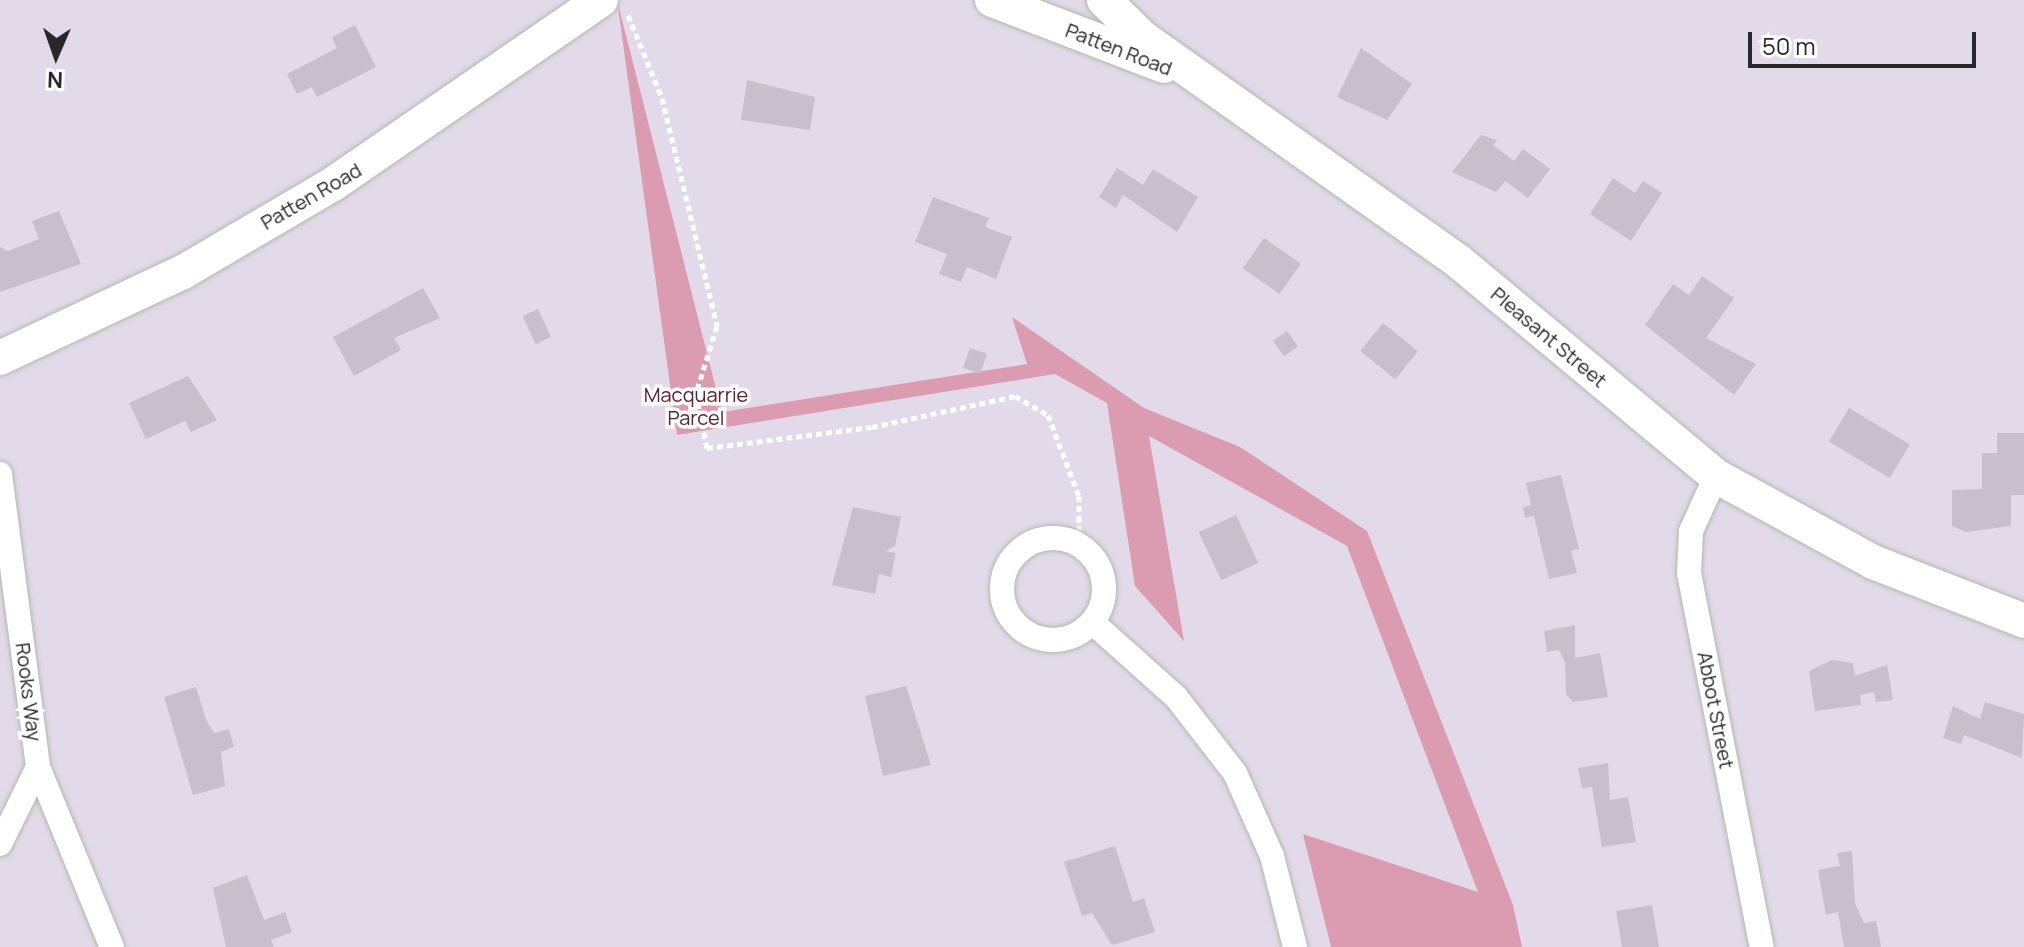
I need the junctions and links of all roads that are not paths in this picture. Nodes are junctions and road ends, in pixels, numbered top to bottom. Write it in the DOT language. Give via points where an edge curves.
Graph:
graph roads {
  1 [pos="601,0"];
  2 [pos="992,0"];
  3 [pos="1104,0"];
  4 [pos="1202,81"];
  5 [pos="0,358"];
  6 [pos="0,474"];
  7 [pos="1716,476"];
  8 [pos="2024,621"];
  9 [pos="1092,622"];
  10 [pos="38,767"];
  11 [pos="0,844"];
  12 [pos="112,947"];
  13 [pos="1295,947"];
  14 [pos="1762,947"];
  1 -- 5 [label="main road, Patten Road" via="521,48 392,148 333,184 183,272"];
  2 -- 4 [label="main road, Patten Road"];
  3 -- 4 [label="main road, Pleasant Street"];
  4 -- 7 [label="main road, Pleasant Street" via="1458,261"];
  6 -- 10 [label="street, Rooks Way"];
  7 -- 8 [label="main road, Pleasant Street" via="1873,562"];
  7 -- 14 [label="street, Abbot Street" via="1691,531 1689,573"];
  9 -- 9 [label="street" via="1104,589 1093,556 1079,545 1045,538 1028,544 1006,569 1003,600 1033,635 1065,638"];
  9 -- 13 [label="street" via="1176,697 1235,773 1272,856"];
  10 -- 11 [label="street, Rooks Way"];
  10 -- 12 [label="street, Rooks Way"];
}
